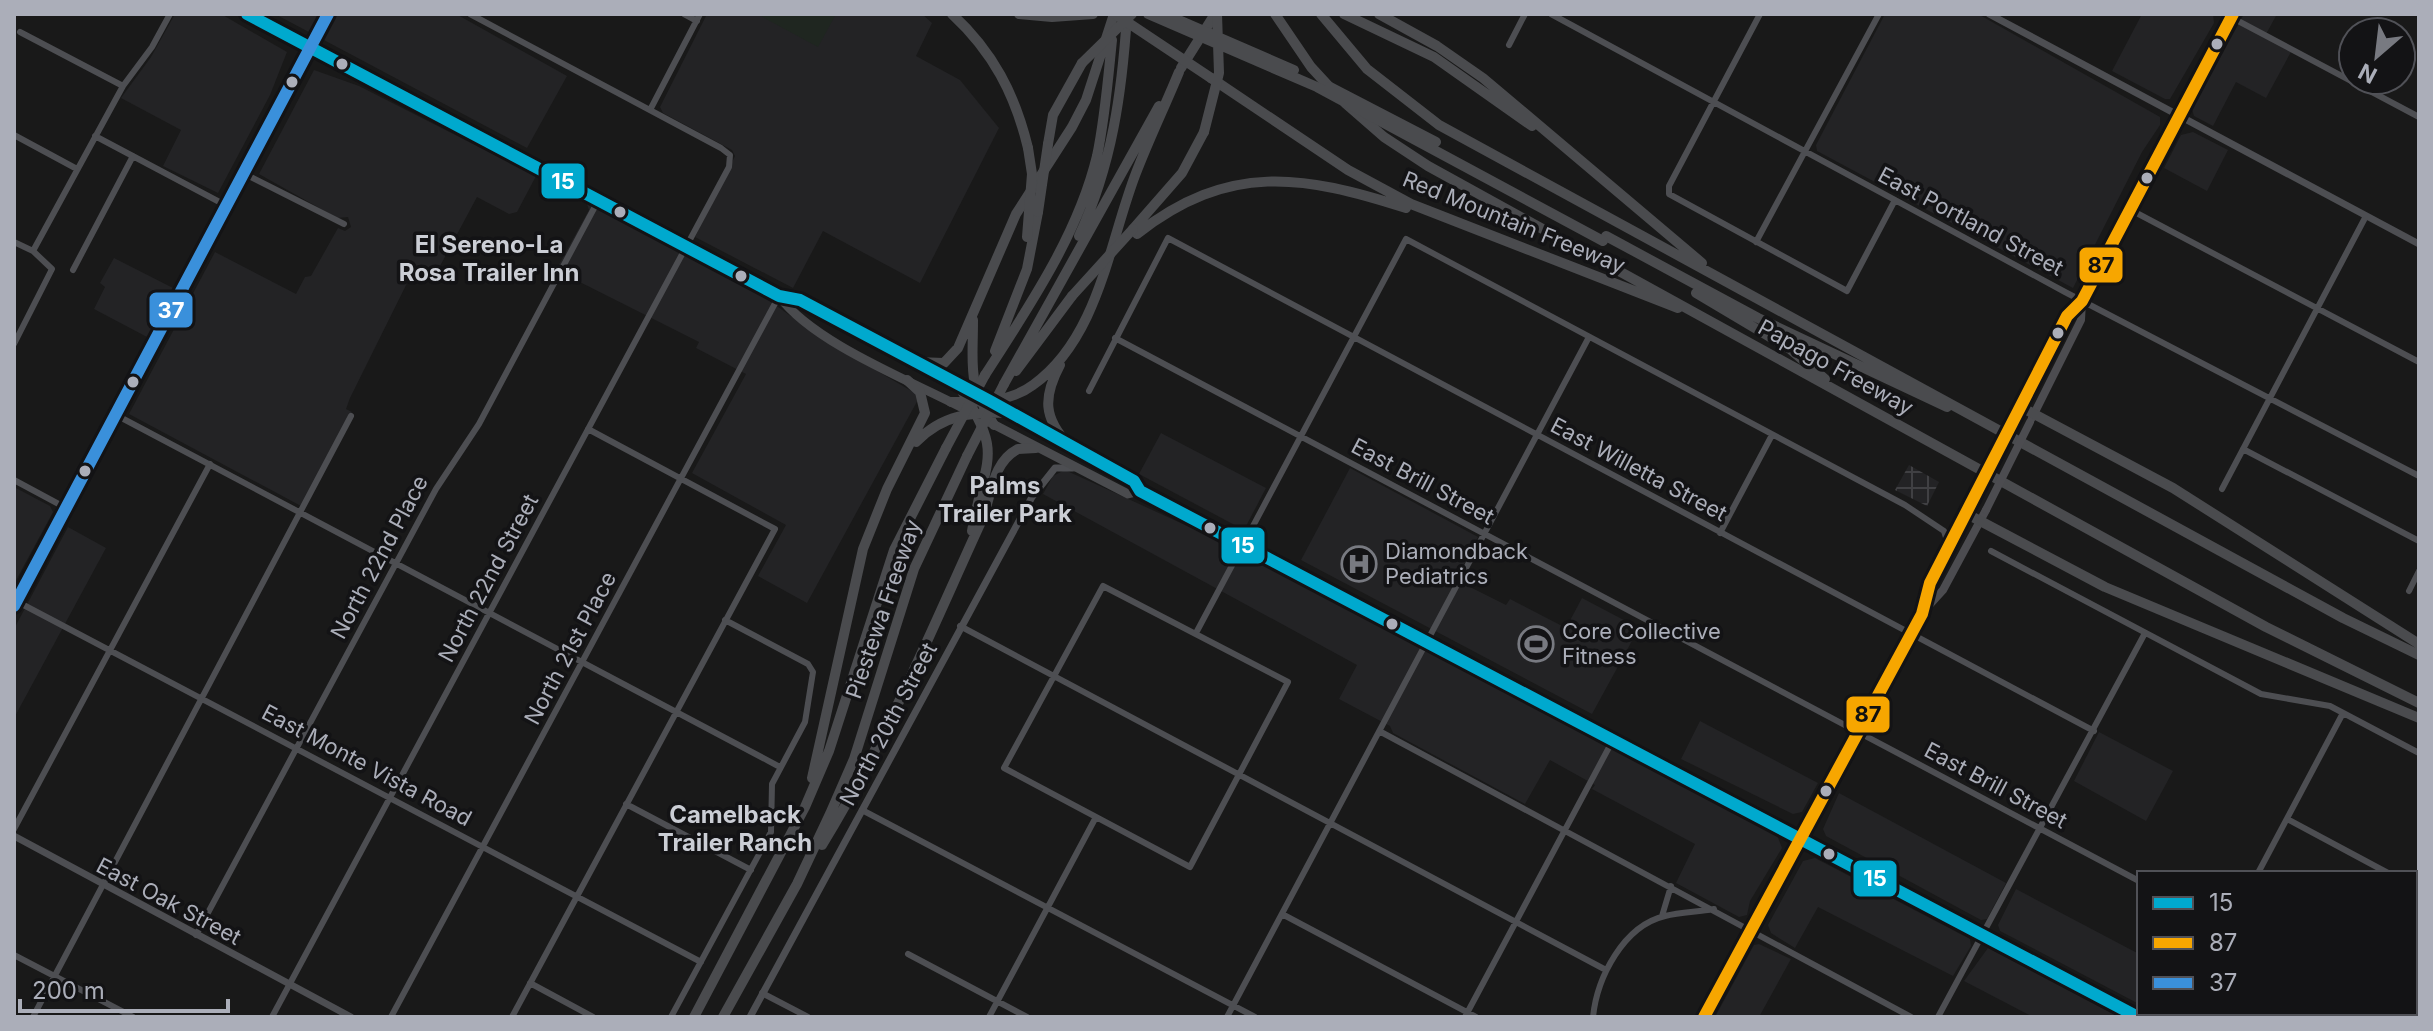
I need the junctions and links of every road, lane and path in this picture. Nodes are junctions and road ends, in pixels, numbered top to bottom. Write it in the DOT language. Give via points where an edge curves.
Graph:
graph roads {
  1 [pos="170,14"];
  2 [pos="247,14"];
  3 [pos="328,14"];
  4 [pos="470,14"];
  5 [pos="684,14"];
  6 [pos="952,14"];
  7 [pos="1019,14"];
  8 [pos="1093,14"];
  9 [pos="1115,14"];
  10 [pos="1130,14"];
  11 [pos="1148,14"];
  12 [pos="1165,14"];
  13 [pos="1216,14"];
  14 [pos="1275,14"];
  15 [pos="1321,14"];
  16 [pos="1344,14"];
  17 [pos="1379,14"];
  18 [pos="1525,14"];
  19 [pos="1551,14"];
  20 [pos="1760,14"];
  21 [pos="1879,14"];
  22 [pos="1989,14"];
  23 [pos="2230,15"];
  24 [pos="698,17"];
  25 [pos="20,32"];
  26 [pos="1509,45"];
  27 [pos="309,48"];
  28 [pos="1179,72"];
  29 [pos="123,86"];
  30 [pos="1715,102"];
  31 [pos="650,110"];
  32 [pos="2177,117"];
  33 [pos="2419,117"];
  34 [pos="14,135"];
  35 [pos="95,136"];
  36 [pos="1804,150"];
  37 [pos="133,156"];
  38 [pos="1576,157"];
  39 [pos="77,169"];
  40 [pos="243,173"];
  41 [pos="599,199"];
  42 [pos="1895,200"];
  43 [pos="227,206"];
  44 [pos="2129,209"];
  45 [pos="2366,216"];
  46 [pos="1454,223"];
  47 [pos="344,224"];
  48 [pos="1605,239"];
  49 [pos="14,242"];
  50 [pos="1756,242"];
  51 [pos="2419,244"];
  52 [pos="688,246"];
  53 [pos="33,251"];
  54 [pos="73,270"];
  55 [pos="1712,273"];
  56 [pos="779,296"];
  57 [pos="1073,296"];
  58 [pos="2082,301"];
  59 [pos="1049,304"];
  60 [pos="2317,308"];
  61 [pos="1009,316"];
  62 [pos="973,318"];
  63 [pos="1706,318"];
  64 [pos="1353,336"];
  65 [pos="1589,337"];
  66 [pos="1115,338"];
  67 [pos="14,344"];
  68 [pos="1069,344"];
  69 [pos="916,362"];
  70 [pos="2419,362"];
  71 [pos="985,375"];
  72 [pos="907,380"];
  73 [pos="957,384"];
  74 [pos="1004,384"];
  75 [pos="1089,391"];
  76 [pos="1844,395"];
  77 [pos="2270,397"];
  78 [pos="951,402"];
  79 [pos="978,407"];
  80 [pos="2021,407"];
  81 [pos="1009,413"];
  82 [pos="116,415"];
  83 [pos="351,416"];
  84 [pos="1975,418"];
  85 [pos="2032,418"];
  86 [pos="994,425"];
  87 [pos="588,429"];
  88 [pos="1537,435"];
  89 [pos="1772,435"];
  90 [pos="1299,436"];
  91 [pos="1069,445"];
  92 [pos="1036,448"];
  93 [pos="2243,449"];
  94 [pos="908,453"];
  95 [pos="210,464"];
  96 [pos="1073,468"];
  97 [pos="2419,476"];
  98 [pos="682,479"];
  99 [pos="14,480"];
  100 [pos="2222,489"];
  101 [pos="1140,491"];
  102 [pos="66,508"];
  103 [pos="303,513"];
  104 [pos="1967,514"];
  105 [pos="1980,522"];
  106 [pos="1720,533"];
  107 [pos="1485,534"];
  108 [pos="2419,541"];
  109 [pos="970,542"];
  110 [pos="1243,542"];
  111 [pos="1949,547"];
  112 [pos="1991,551"];
  113 [pos="397,564"];
  114 [pos="2419,571"];
  115 [pos="2409,591"];
  116 [pos="15,603"];
  117 [pos="489,613"];
  118 [pos="1922,614"];
  119 [pos="725,620"];
  120 [pos="960,626"];
  121 [pos="1196,633"];
  122 [pos="2145,633"];
  123 [pos="1911,634"];
  124 [pos="1429,641"];
  125 [pos="2419,644"];
  126 [pos="109,650"];
  127 [pos="2419,655"];
  128 [pos="582,663"];
  129 [pos="1054,676"];
  130 [pos="203,699"];
  131 [pos="2419,703"];
  132 [pos="675,712"];
  133 [pos="2343,713"];
  134 [pos="2419,718"];
  135 [pos="2094,731"];
  136 [pos="1381,732"];
  137 [pos="1858,733"];
  138 [pos="1614,738"];
  139 [pos="297,749"];
  140 [pos="2419,753"];
  141 [pos="780,767"];
  142 [pos="1238,773"];
  143 [pos="390,798"];
  144 [pos="626,804"];
  145 [pos="805,807"];
  146 [pos="862,810"];
  147 [pos="1096,817"];
  148 [pos="2287,819"];
  149 [pos="1331,823"];
  150 [pos="14,829"];
  151 [pos="1566,830"];
  152 [pos="2042,830"];
  153 [pos="14,836"];
  154 [pos="1801,838"];
  155 [pos="483,847"];
  156 [pos="751,870"];
  157 [pos="2259,871"];
  158 [pos="2384,871"];
  159 [pos="2137,880"];
  160 [pos="797,884"];
  161 [pos="1671,886"];
  162 [pos="102,887"];
  163 [pos="577,896"];
  164 [pos="1049,907"];
  165 [pos="1714,909"];
  166 [pos="1282,914"];
  167 [pos="1662,916"];
  168 [pos="1516,922"];
  169 [pos="1751,930"];
  170 [pos="196,935"];
  171 [pos="1985,936"];
  172 [pos="908,954"];
  173 [pos="14,955"];
  174 [pos="701,962"];
  175 [pos="1606,970"];
  176 [pos="55,976"];
  177 [pos="530,983"];
  178 [pos="289,985"];
  179 [pos="762,993"];
  180 [pos="998,1001"];
  181 [pos="1233,1006"];
  182 [pos="1466,1015"];
  183 [pos="33,1017"];
  184 [pos="133,1017"];
  185 [pos="272,1017"];
  186 [pos="351,1017"];
  187 [pos="391,1017"];
  188 [pos="512,1017"];
  189 [pos="593,1017"];
  190 [pos="671,1017"];
  191 [pos="694,1017"];
  192 [pos="723,1017"];
  193 [pos="750,1017"];
  194 [pos="808,1017"];
  195 [pos="989,1017"];
  196 [pos="1027,1017"];
  197 [pos="1227,1017"];
  198 [pos="1255,1017"];
  199 [pos="1476,1017"];
  200 [pos="1593,1017"];
  201 [pos="1704,1017"];
  202 [pos="1911,1017"];
  203 [pos="1938,1017"];
  204 [pos="2138,1017"];
  1 -- 29 [label="street"];
  2 -- 27 [label="main road"];
  3 -- 27 [label="main road"];
  4 -- 31 [label="street"];
  5 -- 24 [label="street"];
  6 -- 61 [label="highway, bridge" via="975,35 1012,92 1028,148 1032,174 1027,237"];
  7 -- 8 [label="highway"];
  9 -- 46 [label="highway, Red Mountain Freeway, bridge" via="1348,170"];
  9 -- 62 [label="highway" via="1086,100 1016,214"];
  9 -- 71 [label="highway, Piestewa Freeway" via="1102,128 1082,201 1040,287"];
  10 -- 59 [label="highway" via="1122,98 1109,153 1095,202"];
  10 -- 61 [label="highway, bridge" via="1082,63 1053,115 1027,269"];
  11 -- 48 [label="highway, bridge" via="1317,87"];
  12 -- 48 [label="highway, bridge" via="1343,93"];
  13 -- 28 [label="highway, Piestewa Freeway"];
  13 -- 57 [label="highway, bridge" via="1219,73 1194,153 1156,205"];
  14 -- 63 [label="highway, Papago Freeway" via="1311,67 1384,137"];
  15 -- 55 [label="highway, Papago Freeway" via="1367,69 1439,125"];
  16 -- 38 [label="highway" via="1434,57"];
  17 -- 38 [label="highway" via="1483,78"];
  18 -- 26 [label="street"];
  19 -- 30 [label="street, East Portland Street"];
  20 -- 30 [label="street"];
  21 -- 36 [label="street"];
  22 -- 32 [label="street"];
  23 -- 32 [label="main road"];
  23 -- 33 [label="street"];
  24 -- 31 [label="street"];
  25 -- 29 [label="street"];
  27 -- 40 [label="main road"];
  27 -- 41 [label="main road"];
  28 -- 59 [label="highway, Piestewa Freeway"];
  28 -- 68 [label="highway" via="1135,174 1096,294"];
  29 -- 35 [label="street"];
  30 -- 36 [label="street, East Portland Street"];
  30 -- 50 [label="street" via="1669,194"];
  31 -- 52 [label="street, North 22nd Street" via="730,155 729,167"];
  32 -- 44 [label="main road"];
  32 -- 45 [label="street"];
  34 -- 39 [label="street"];
  35 -- 37 [label="street"];
  35 -- 39 [label="street"];
  36 -- 42 [label="street, East Portland Street"];
  36 -- 50 [label="street"];
  37 -- 43 [label="street"];
  37 -- 54 [label="street"];
  38 -- 55 [label="highway"];
  39 -- 53 [label="street"];
  40 -- 43 [label="main road"];
  40 -- 47 [label="street"];
  41 -- 52 [label="main road"];
  41 -- 113 [label="street, North 22nd Place"];
  42 -- 50 [label="street" via="1847,291"];
  42 -- 58 [label="street, East Portland Street"];
  43 -- 82 [label="main road"];
  44 -- 58 [label="main road"];
  44 -- 60 [label="street"];
  45 -- 51 [label="street"];
  45 -- 60 [label="street"];
  46 -- 57 [label="highway, bridge" via="1322,183 1267,181 1213,191 1159,217"];
  46 -- 63 [label="highway, Red Mountain Freeway"];
  48 -- 76 [label="highway" via="1790,349"];
  48 -- 84 [label="highway" via="1758,318"];
  49 -- 53 [label="street"];
  52 -- 56 [label="main road"];
  52 -- 87 [label="street, North 22nd Street"];
  53 -- 67 [label="street" via="52,269"];
  55 -- 84 [label="highway, Papago Freeway"];
  56 -- 69 [label="main road" via="800,300"];
  56 -- 72 [label="main road" via="791,312"];
  56 -- 98 [label="street, North 21st Place"];
  57 -- 74 [label="highway"];
  58 -- 77 [label="street, East Portland Street"];
  58 -- 80 [label="main road" via="2067,316"];
  58 -- 85 [label="main road" via="2081,320"];
  59 -- 74 [label="highway, Piestewa Freeway"];
  60 -- 70 [label="street"];
  60 -- 77 [label="street"];
  61 -- 71 [label="highway"];
  62 -- 69 [label="highway" via="951,357 937,365"];
  62 -- 79 [label="highway" via="971,367"];
  63 -- 76 [label="highway, Papago Freeway"];
  64 -- 65 [label="street" via="1406,239"];
  64 -- 66 [label="street, East Willetta Street" via="1168,238"];
  64 -- 88 [label="street, East Willetta Street"];
  64 -- 90 [label="street"];
  65 -- 88 [label="street"];
  65 -- 89 [label="street"];
  66 -- 75 [label="street"];
  66 -- 90 [label="street, East Brill Street"];
  68 -- 79 [label="highway" via="1031,387"];
  68 -- 91 [label="highway" via="1046,403 1053,427"];
  69 -- 73 [label="main road"];
  71 -- 145 [label="highway, Piestewa Freeway, bridge" via="894,550 829,751"];
  72 -- 78 [label="main road"];
  72 -- 94 [label="highway" via="925,406"];
  73 -- 79 [label="highway"];
  74 -- 160 [label="highway, Piestewa Freeway, bridge" via="914,569 854,759"];
  76 -- 131 [label="highway, Papago Freeway" via="2300,646"];
  77 -- 93 [label="street"];
  77 -- 97 [label="street, East Portland Street"];
  78 -- 79 [label="highway"];
  79 -- 81 [label="highway"];
  79 -- 86 [label="highway"];
  79 -- 94 [label="highway" via="937,425"];
  79 -- 109 [label="highway" via="989,461"];
  80 -- 85 [label="highway"];
  80 -- 104 [label="main road, bridge"];
  81 -- 91 [label="main road"];
  82 -- 95 [label="street"];
  82 -- 102 [label="main road"];
  83 -- 103 [label="street"];
  84 -- 127 [label="highway, Papago Freeway"];
  85 -- 105 [label="main road, bridge"];
  85 -- 125 [label="highway" via="2181,493"];
  86 -- 92 [label="main road"];
  87 -- 98 [label="street"];
  87 -- 117 [label="street, North 22nd Street"];
  88 -- 106 [label="street, East Willetta Street"];
  88 -- 107 [label="street"];
  89 -- 106 [label="street"];
  89 -- 111 [label="street" via="1940,528"];
  90 -- 107 [label="street, East Brill Street"];
  90 -- 110 [label="street"];
  91 -- 101 [label="main road" via="1134,481"];
  92 -- 96 [label="main road"];
  92 -- 109 [label="highway" via="1018,449 1005,458"];
  93 -- 100 [label="street"];
  93 -- 108 [label="street"];
  94 -- 145 [label="highway" via="863,549"];
  95 -- 103 [label="street"];
  95 -- 126 [label="street"];
  96 -- 101 [label="main road" via="1128,494"];
  96 -- 120 [label="street, North 20th Street" via="1055,468 1037,490"];
  98 -- 119 [label="street" via="775,529"];
  98 -- 128 [label="street, North 21st Place"];
  99 -- 102 [label="street"];
  101 -- 110 [label="main road"];
  102 -- 116 [label="main road"];
  103 -- 113 [label="street"];
  103 -- 130 [label="street"];
  104 -- 105 [label="highway"];
  104 -- 111 [label="main road"];
  105 -- 118 [label="main road" via="1943,590"];
  105 -- 134 [label="highway" via="2119,593"];
  106 -- 123 [label="street, East Willetta Street"];
  107 -- 124 [label="street"];
  107 -- 137 [label="street, East Brill Street"];
  109 -- 160 [label="highway" via="867,764"];
  110 -- 121 [label="street"];
  110 -- 124 [label="main road"];
  111 -- 118 [label="main road" via="1930,583"];
  112 -- 122 [label="street"];
  113 -- 117 [label="street"];
  113 -- 139 [label="street, North 22nd Place"];
  114 -- 115 [label="street"];
  116 -- 126 [label="street, East Monte Vista Road"];
  117 -- 128 [label="street"];
  117 -- 143 [label="street, North 22nd Street"];
  118 -- 123 [label="main road"];
  119 -- 132 [label="street"];
  119 -- 141 [label="street" via="811,668 805,722"];
  120 -- 129 [label="street"];
  120 -- 146 [label="street, North 20th Street"];
  121 -- 129 [label="street" via="1103,586"];
  121 -- 142 [label="street" via="1288,682"];
  122 -- 133 [label="street" via="2269,697"];
  122 -- 135 [label="street"];
  123 -- 135 [label="street, East Willetta Street"];
  123 -- 137 [label="main road"];
  124 -- 136 [label="street"];
  124 -- 138 [label="main road"];
  126 -- 130 [label="street, East Monte Vista Road"];
  126 -- 150 [label="street"];
  128 -- 132 [label="street"];
  128 -- 155 [label="street, North 21st Place"];
  129 -- 142 [label="street"];
  129 -- 147 [label="street" via="1004,768"];
  130 -- 139 [label="street, East Monte Vista Road"];
  130 -- 162 [label="street"];
  132 -- 141 [label="street"];
  132 -- 144 [label="street"];
  133 -- 140 [label="street"];
  133 -- 148 [label="street"];
  135 -- 152 [label="street"];
  136 -- 149 [label="street"];
  136 -- 151 [label="street"];
  137 -- 152 [label="street, East Brill Street"];
  137 -- 154 [label="main road"];
  138 -- 151 [label="street"];
  138 -- 154 [label="main road"];
  139 -- 143 [label="street, East Monte Vista Road"];
  139 -- 170 [label="street, North 22nd Place"];
  141 -- 156 [label="street" via="770,796 774,822"];
  142 -- 147 [label="street" via="1190,867"];
  142 -- 149 [label="street"];
  143 -- 155 [label="street, East Monte Vista Road"];
  143 -- 178 [label="street, North 22nd Street"];
  144 -- 156 [label="street"];
  144 -- 163 [label="street"];
  145 -- 191 [label="highway, Piestewa Freeway"];
  146 -- 164 [label="street"];
  146 -- 179 [label="street, North 20th Street"];
  147 -- 164 [label="street"];
  148 -- 157 [label="street"];
  148 -- 158 [label="street"];
  149 -- 166 [label="street"];
  149 -- 168 [label="street"];
  151 -- 161 [label="street"];
  151 -- 168 [label="street"];
  152 -- 159 [label="street, East Brill Street"];
  152 -- 171 [label="street"];
  153 -- 162 [label="street, East Oak Street"];
  154 -- 169 [label="main road"];
  154 -- 171 [label="main road"];
  155 -- 163 [label="street, East Monte Vista Road"];
  155 -- 187 [label="street, North 21st Place"];
  156 -- 174 [label="street"];
  160 -- 192 [label="highway, Piestewa Freeway"];
  161 -- 165 [label="street"];
  161 -- 167 [label="street"];
  162 -- 170 [label="street, East Oak Street"];
  162 -- 176 [label="street"];
  163 -- 174 [label="street, East Monte Vista Road"];
  163 -- 177 [label="street"];
  164 -- 180 [label="street"];
  164 -- 181 [label="street"];
  165 -- 167 [label="street"];
  165 -- 169 [label="street"];
  166 -- 181 [label="street"];
  166 -- 182 [label="street"];
  167 -- 175 [label="street" via="1628,940"];
  168 -- 175 [label="street"];
  168 -- 182 [label="street"];
  169 -- 201 [label="main road"];
  169 -- 202 [label="street"];
  170 -- 178 [label="street, East Oak Street"];
  171 -- 203 [label="street"];
  171 -- 204 [label="main road"];
  172 -- 180 [label="street"];
  173 -- 176 [label="street"];
  174 -- 190 [label="street"];
  175 -- 200 [label="street"];
  176 -- 183 [label="street"];
  176 -- 184 [label="street"];
  177 -- 188 [label="street"];
  177 -- 189 [label="street"];
  178 -- 185 [label="street, North 22nd Street"];
  178 -- 186 [label="street, East Oak Street"];
  179 -- 193 [label="street, North 20th Street"];
  179 -- 194 [label="street"];
  180 -- 195 [label="street"];
  180 -- 196 [label="street"];
  181 -- 197 [label="street"];
  181 -- 198 [label="street"];
  182 -- 199 [label="street"];
}
